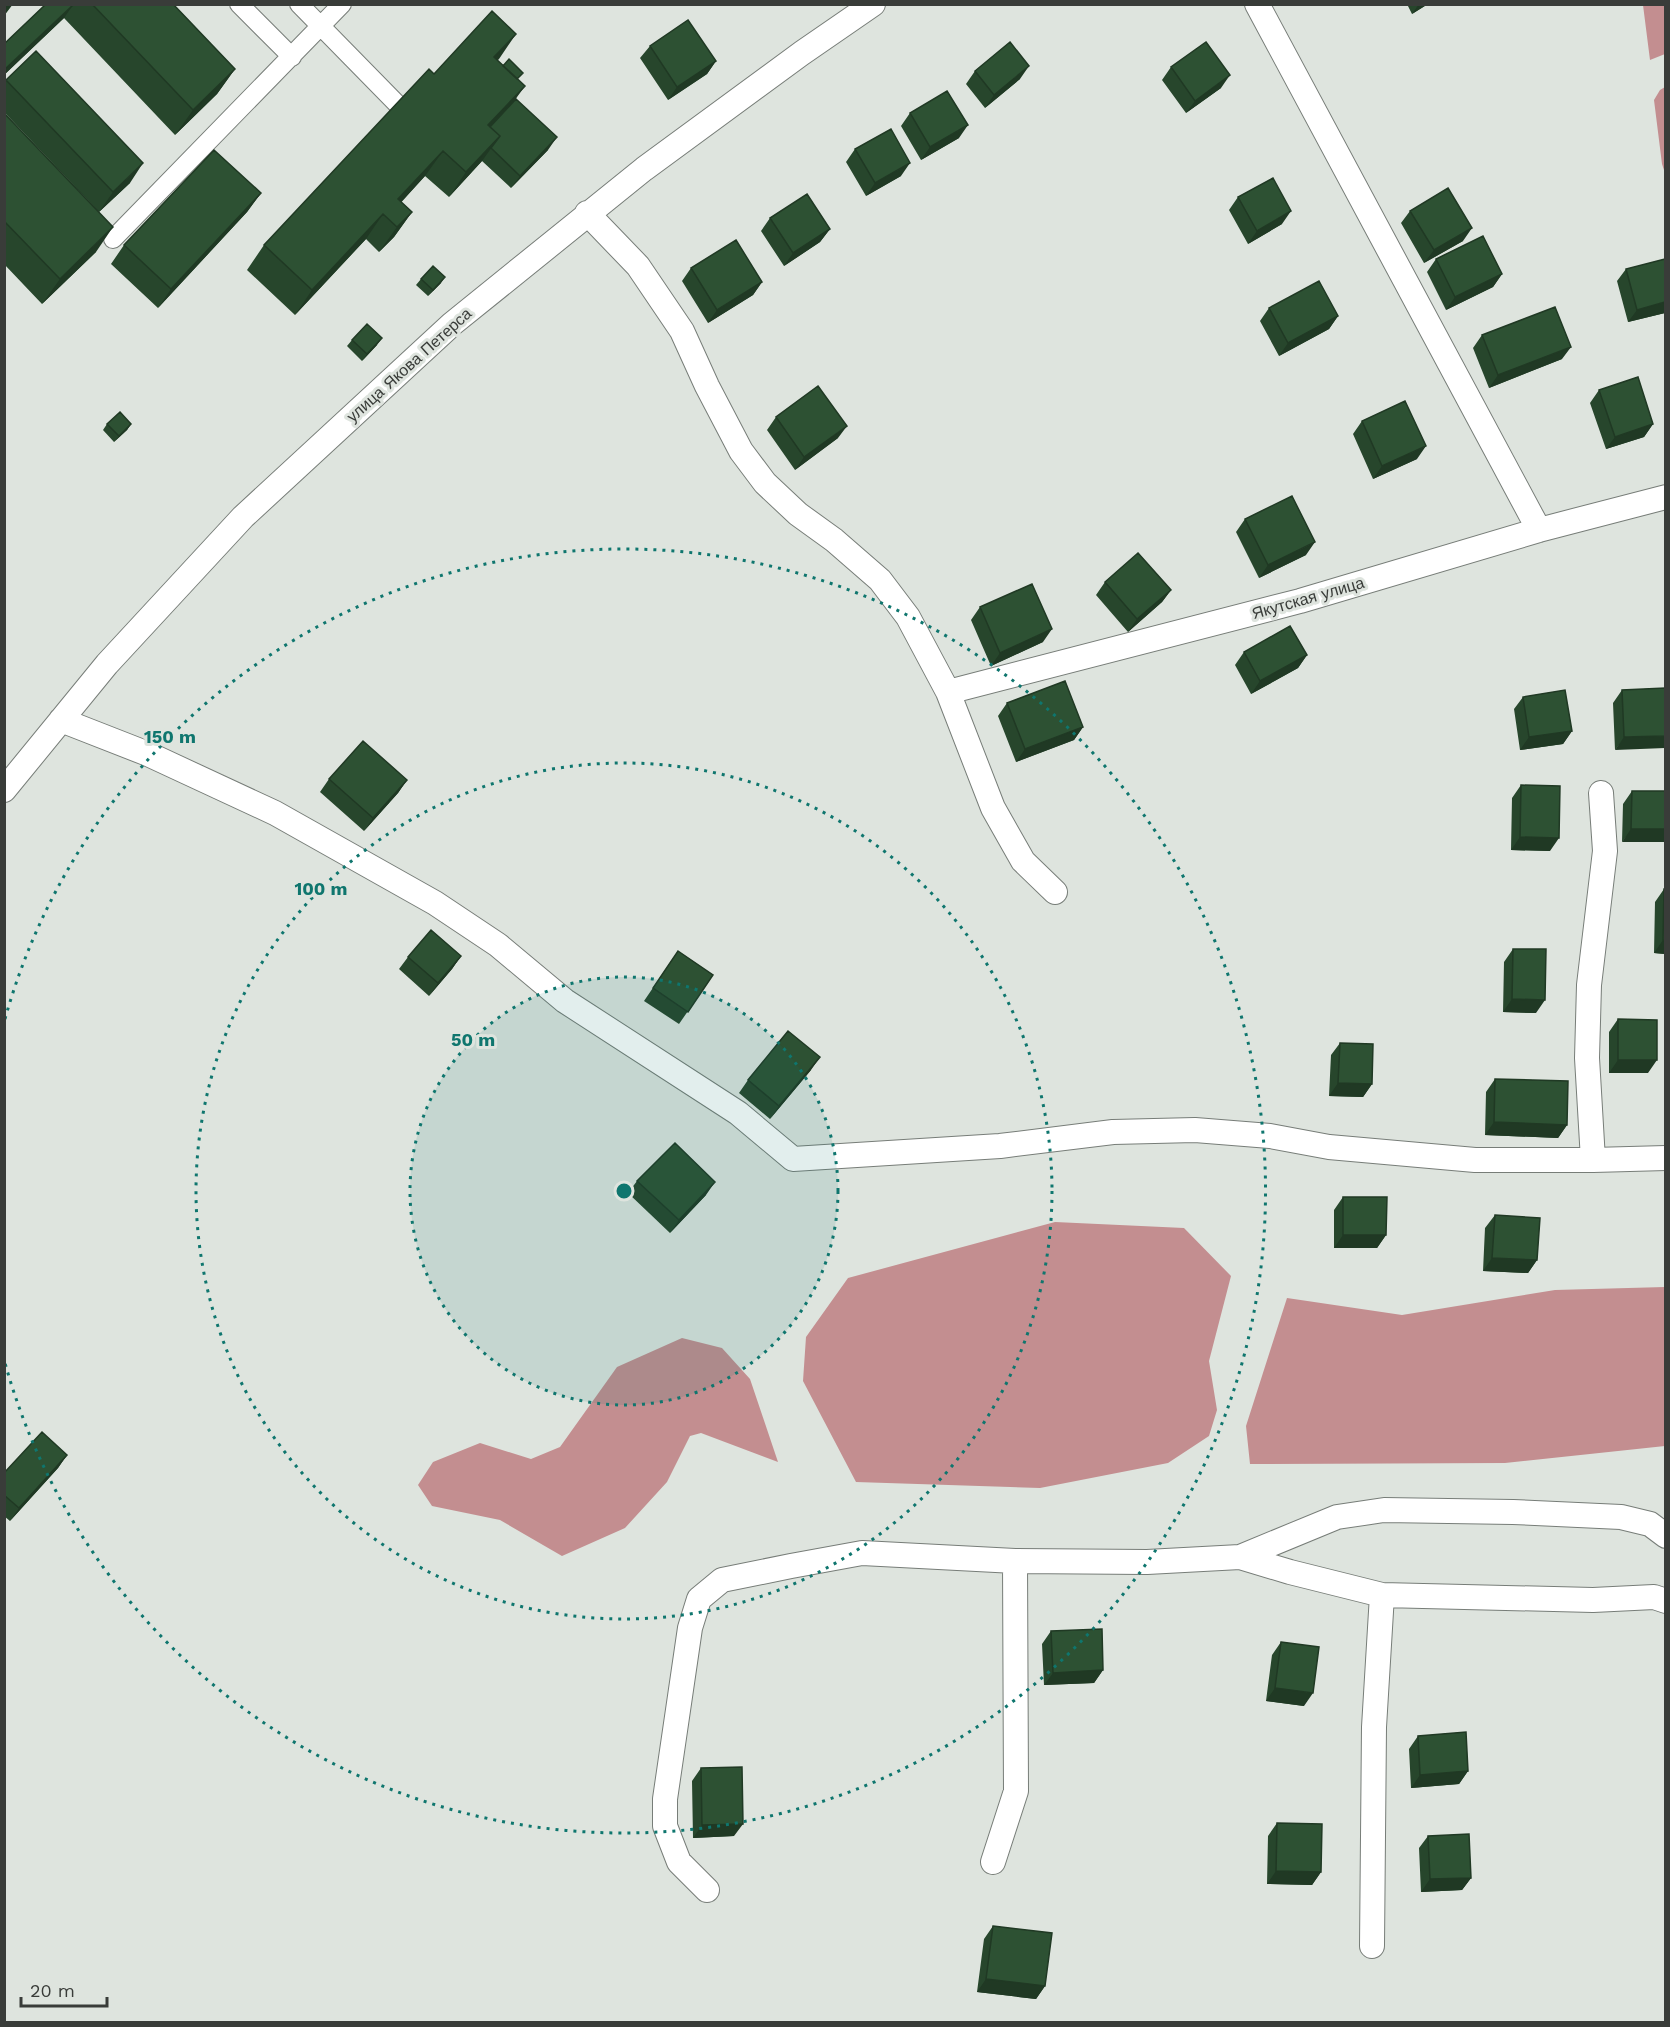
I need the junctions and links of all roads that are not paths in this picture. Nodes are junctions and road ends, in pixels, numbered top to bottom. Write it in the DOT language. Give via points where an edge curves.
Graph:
graph roads {
  1 [pos="239,4"];
  2 [pos="299,4"];
  3 [pos="342,4"];
  4 [pos="873,4"];
  5 [pos="1257,4"];
  6 [pos="321,27"];
  7 [pos="292,57"];
  8 [pos="400,107"];
  9 [pos="587,213"];
  10 [pos="113,239"];
  11 [pos="1665,497"];
  12 [pos="1539,530"];
  13 [pos="948,692"];
  14 [pos="61,720"];
  15 [pos="4,790"];
  16 [pos="1600,794"];
  17 [pos="1055,892"];
  18 [pos="1665,1158"];
  19 [pos="1593,1160"];
  20 [pos="1665,1536"];
  21 [pos="1240,1557"];
  22 [pos="1015,1561"];
  23 [pos="1382,1596"];
  24 [pos="1665,1600"];
  25 [pos="993,1862"];
  26 [pos="707,1890"];
  27 [pos="1372,1946"];
  1 -- 7 [label="street"];
  2 -- 6 [label="street"];
  3 -- 6 [label="street"];
  4 -- 9 [label="street, улица Якова Петерса"];
  5 -- 12 [label="street"];
  6 -- 7 [label="street"];
  6 -- 8 [label="street"];
  7 -- 10 [label="street"];
  9 -- 13 [label="street" via="638,266 682,331 741,452 765,483 798,514 880,580 908,617"];
  9 -- 14 [label="street, улица Якова Петерса" via="452,324 243,517 115,655"];
  11 -- 12 [label="street, Якутская улица"];
  12 -- 13 [label="street, Якутская улица" via="1300,601"];
  13 -- 17 [label="street" via="993,808 1023,861"];
  14 -- 15 [label="street, улица Якова Петерса"];
  14 -- 19 [label="street" via="148,754 275,813 435,903 498,945 565,1001 738,1113 793,1159 1000,1146 1113,1132 1195,1130 1475,1160"];
  16 -- 19 [label="street" via="1605,851 1589,985 1587,1058"];
  18 -- 19 [label="street"];
  20 -- 21 [label="street" via="1650,1524 1621,1517 1384,1510 1337,1516"];
  21 -- 22 [label="street" via="1147,1562"];
  21 -- 23 [label="street"];
  22 -- 25 [label="street" via="1016,1791"];
  22 -- 26 [label="street" via="862,1553 722,1580 699,1599 690,1628 664,1826 679,1862"];
  23 -- 24 [label="street" via="1593,1600 1654,1596"];
  23 -- 27 [label="street" via="1374,1727"];
}
